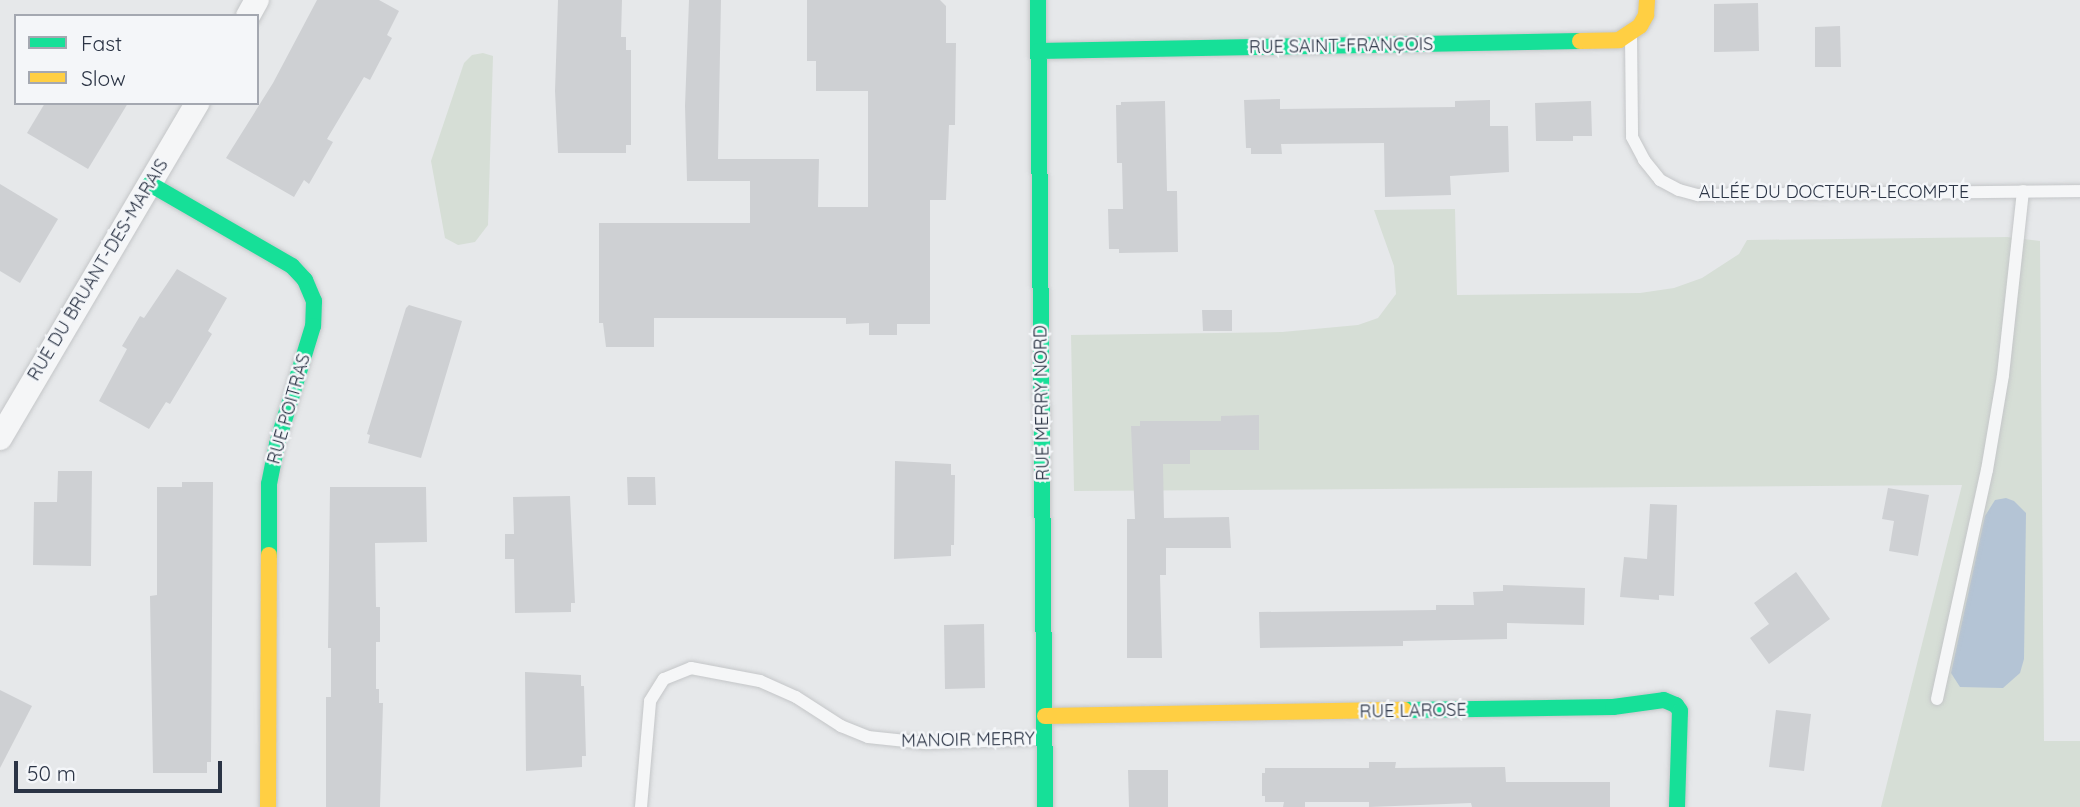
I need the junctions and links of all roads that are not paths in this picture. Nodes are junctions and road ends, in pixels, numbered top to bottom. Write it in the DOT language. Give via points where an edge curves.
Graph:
graph roads {
  1 [pos="1038,0"];
  2 [pos="1647,0"];
  3 [pos="1635,30"];
  4 [pos="1038,51"];
  5 [pos="196,105"];
  6 [pos="150,184"];
  7 [pos="2023,191"];
  8 [pos="2080,191"];
  9 [pos="0,438"];
  10 [pos="1937,699"];
  11 [pos="1045,716"];
  12 [pos="1045,739"];
  13 [pos="268,807"];
  14 [pos="641,807"];
  15 [pos="1045,807"];
  16 [pos="1677,807"];
  1 -- 4 [label="street, RUE MERRY NORD"];
  2 -- 3 [label="street" via="1646,15"];
  3 -- 4 [label="street, RUE SAINT-FRANÇOIS" via="1606,40"];
  3 -- 7 [label="lane, ALLÉE DU DOCTEUR-LECOMPTE" via="1632,137 1660,180 1679,190 1698,195"];
  4 -- 11 [label="street, RUE MERRY NORD"];
  5 -- 6 [label="street, RUE DU BRUANT-DES-MARAIS"];
  6 -- 9 [label="street, RUE DU BRUANT-DES-MARAIS"];
  6 -- 13 [label="street, RUE POITRAS" via="292,266 305,279 314,301 313,326 269,484"];
  7 -- 8 [label="lane, ALLÉE DU DOCTEUR-LECOMPTE"];
  7 -- 10 [label="lane" via="2003,375 1987,470"];
  11 -- 12 [label="street, RUE MERRY NORD"];
  11 -- 16 [label="street, RUE LAROSE" via="1613,708 1664,700 1680,711"];
  12 -- 14 [label="lane, MANOIR MERRY" via="925,743 868,737 778,688 691,668 664,679 650,701"];
  12 -- 15 [label="street, RUE MERRY NORD"];
}
